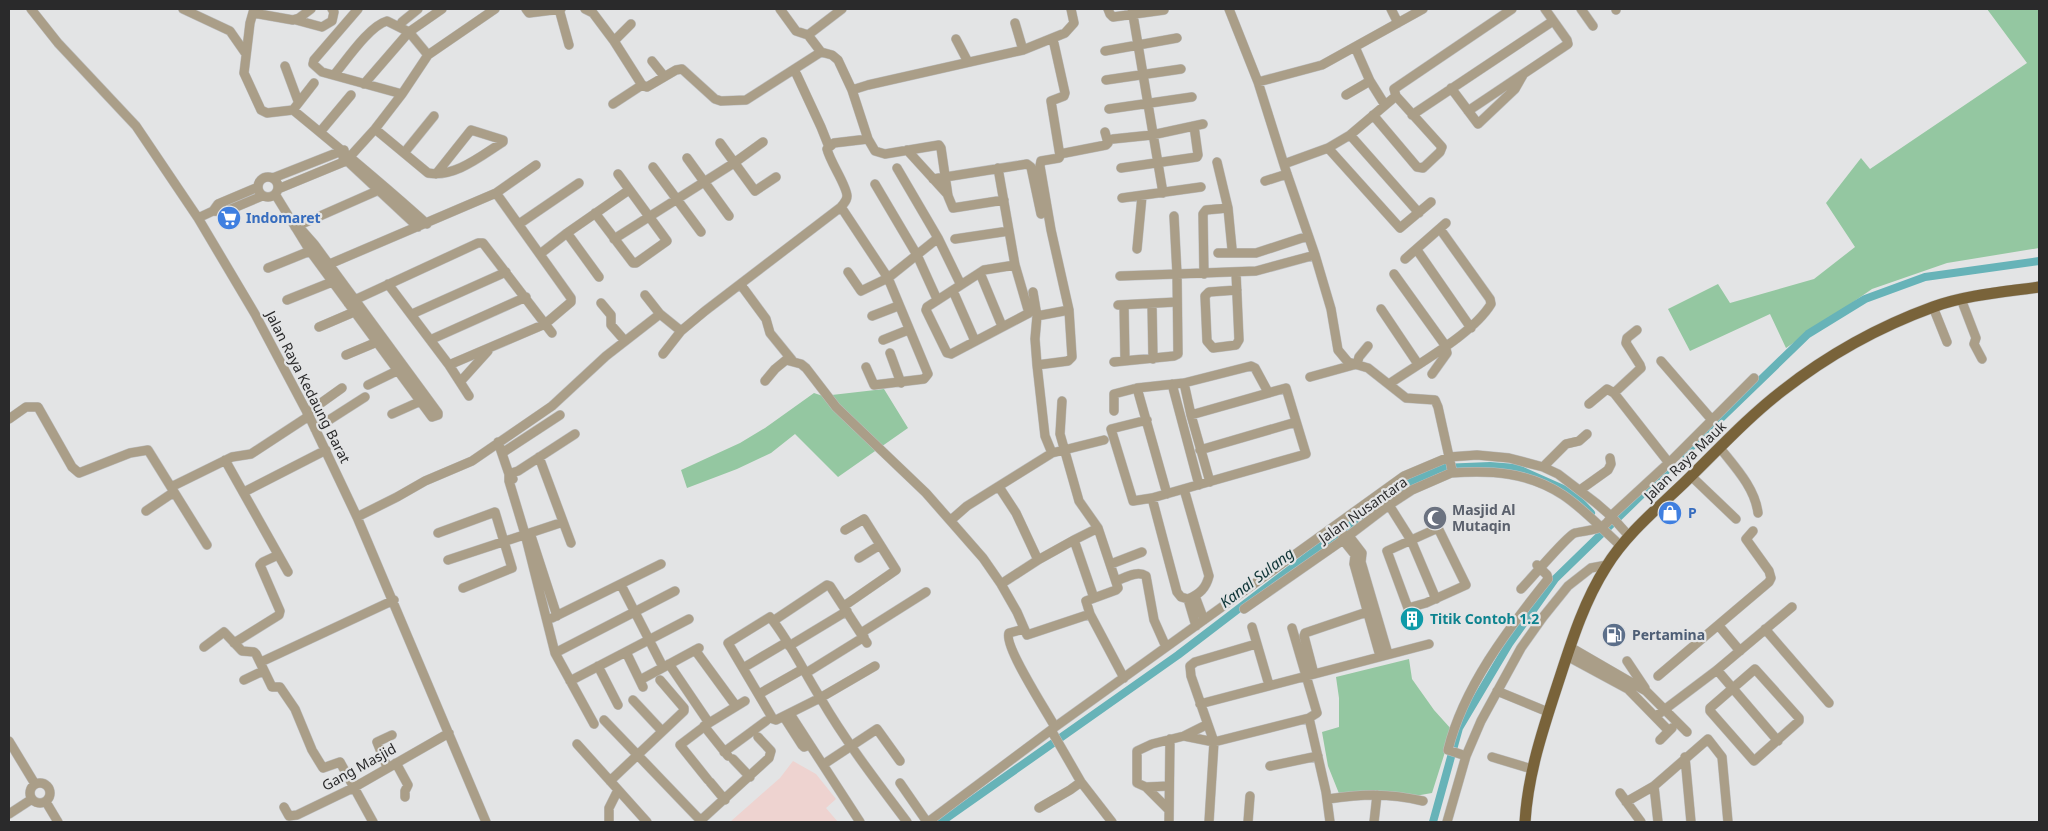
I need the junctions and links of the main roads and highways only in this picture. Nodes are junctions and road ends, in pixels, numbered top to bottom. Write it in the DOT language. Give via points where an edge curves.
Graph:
graph roads {
  1 [pos="2039,287"];
  2 [pos="1525,822"];
  1 -- 2 [label="main road, Jalan Raya Mauk" via="1961,299 1933,307 1864,336 1825,360 1754,414 1618,543 1591,592 1568,651 1532,769"];
}
